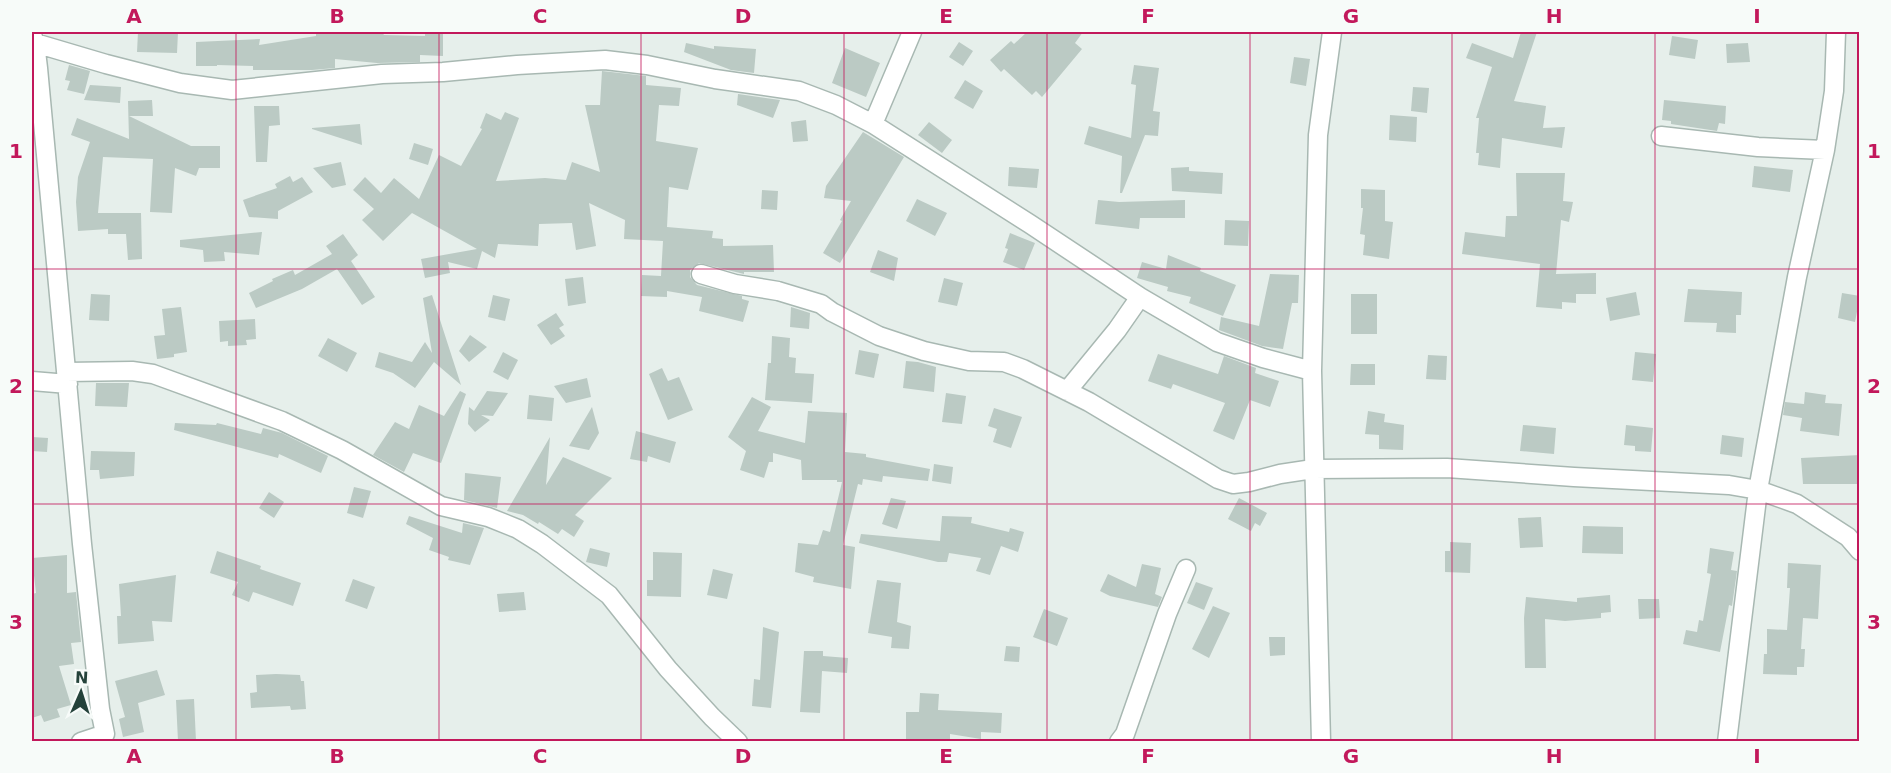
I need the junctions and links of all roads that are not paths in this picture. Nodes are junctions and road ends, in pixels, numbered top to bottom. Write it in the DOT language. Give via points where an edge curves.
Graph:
graph roads {
  1 [pos="912,32"];
  2 [pos="1332,32"];
  3 [pos="1836,32"];
  4 [pos="33,39"];
  5 [pos="873,124"];
  6 [pos="1661,136"];
  7 [pos="1825,150"];
  8 [pos="701,273"];
  9 [pos="1140,297"];
  10 [pos="1312,371"];
  11 [pos="68,378"];
  12 [pos="32,381"];
  13 [pos="1067,391"];
  14 [pos="1313,469"];
  15 [pos="1758,490"];
  16 [pos="1860,551"];
  17 [pos="1186,569"];
  18 [pos="106,738"];
  19 [pos="81,741"];
  20 [pos="738,741"];
  21 [pos="1119,741"];
  22 [pos="1322,741"];
  23 [pos="1727,741"];
  1 -- 5 [label="street"];
  2 -- 10 [label="street" via="1318,135"];
  3 -- 7 [label="street" via="1834,91"];
  4 -- 5 [label="street" via="106,64 180,83 232,90 382,74 605,60 799,92"];
  4 -- 11 [label="street"];
  5 -- 9 [label="street"];
  6 -- 7 [label="street"];
  7 -- 15 [label="street"];
  8 -- 13 [label="street" via="821,304 879,336 924,351 969,361 1004,362"];
  9 -- 10 [label="street" via="1217,342"];
  9 -- 13 [label="street"];
  10 -- 14 [label="street"];
  11 -- 12 [label="street"];
  11 -- 18 [label="street" via="84,568"];
  11 -- 20 [label="street" via="132,371 153,374 282,421 441,506 518,529 609,595 668,669"];
  13 -- 14 [label="street" via="1233,484"];
  14 -- 15 [label="street" via="1447,468"];
  14 -- 22 [label="street"];
  15 -- 16 [label="street" via="1797,504 1848,537"];
  15 -- 23 [label="street"];
  17 -- 21 [label="street" via="1125,734"];
  18 -- 19 [label="street"];
}
